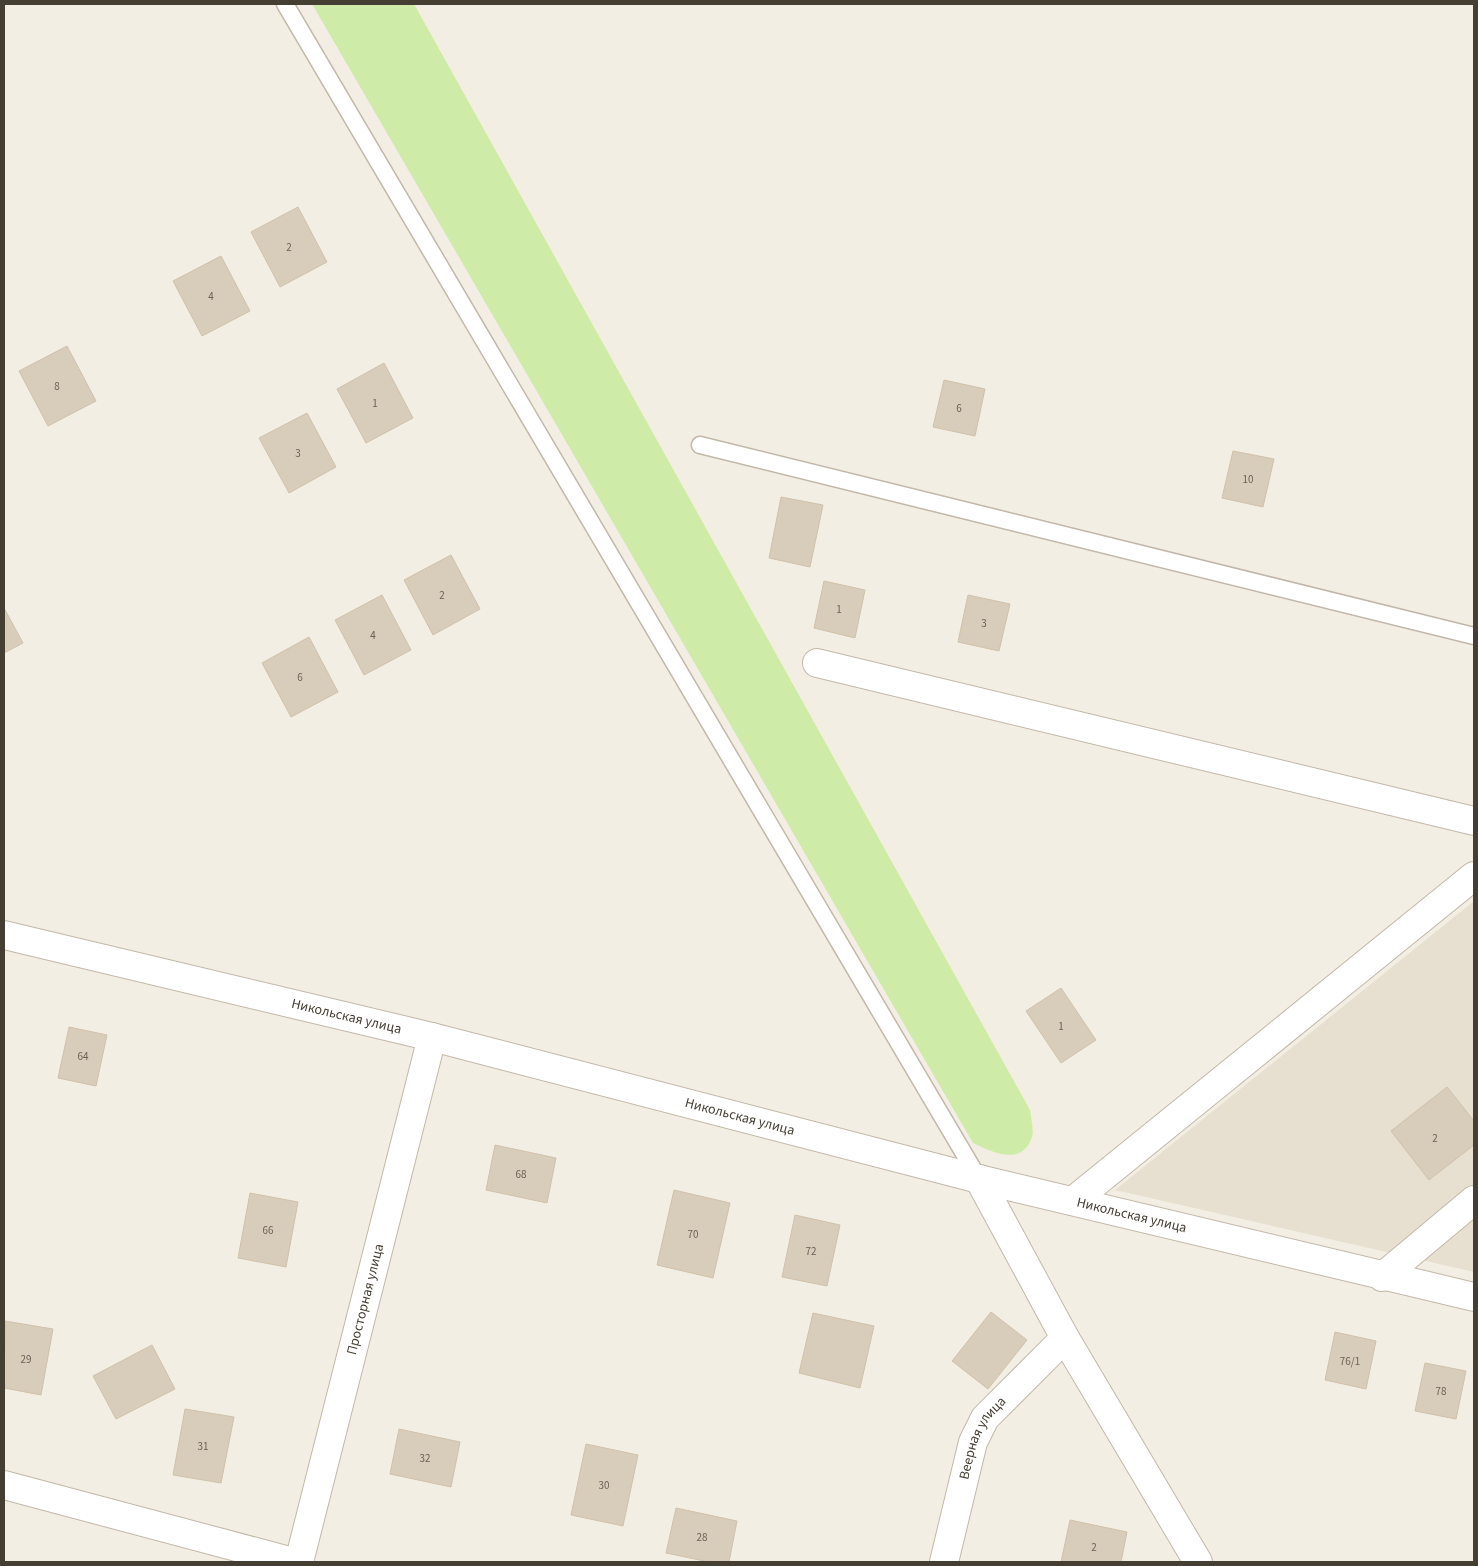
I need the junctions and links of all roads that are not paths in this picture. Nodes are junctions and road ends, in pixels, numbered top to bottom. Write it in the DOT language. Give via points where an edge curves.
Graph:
graph roads {
  1 [pos="285,4"];
  2 [pos="700,445"];
  3 [pos="1474,636"];
  4 [pos="817,662"];
  5 [pos="1474,821"];
  6 [pos="1474,876"];
  7 [pos="4,935"];
  8 [pos="432,1037"];
  9 [pos="979,1179"];
  10 [pos="1474,1200"];
  11 [pos="1073,1201"];
  12 [pos="1382,1276"];
  13 [pos="1474,1298"];
  14 [pos="1065,1338"];
  15 [pos="4,1485"];
  16 [pos="293,1562"];
  17 [pos="299,1562"];
  18 [pos="944,1562"];
  19 [pos="1198,1562"];
  1 -- 9 [label="lane"];
  2 -- 3 [label="lane"];
  4 -- 5 [label="street"];
  6 -- 11 [label="street"];
  7 -- 8 [label="street, Никольская улица"];
  8 -- 9 [label="street, Никольская улица"];
  8 -- 17 [label="street, Просторная улица"];
  9 -- 11 [label="street, Никольская улица"];
  9 -- 14 [label="street"];
  10 -- 12 [label="street"];
  11 -- 12 [label="street, Никольская улица"];
  12 -- 13 [label="street, Никольская улица"];
  14 -- 18 [label="street, Веерная улица" via="985,1418 974,1442"];
  14 -- 19 [label="street"];
  15 -- 16 [label="street"];
}
